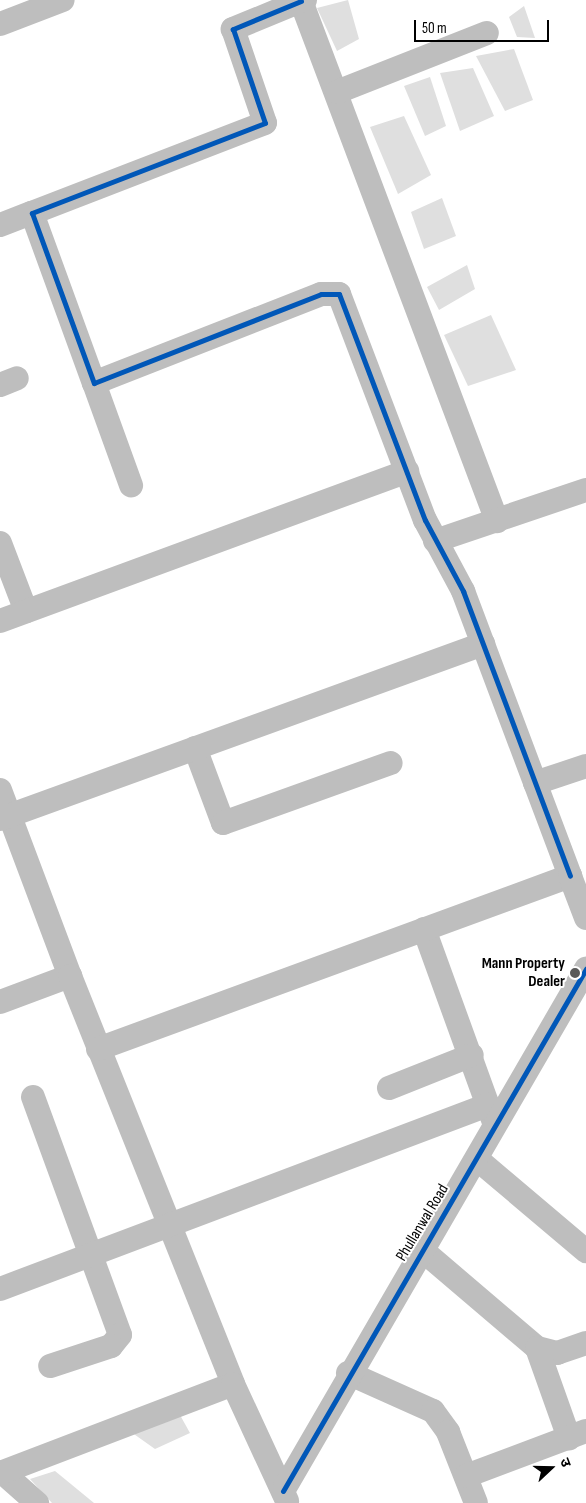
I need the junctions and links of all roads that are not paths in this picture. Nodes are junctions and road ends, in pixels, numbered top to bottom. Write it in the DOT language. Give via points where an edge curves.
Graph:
graph roads {
  1 [pos="64,0"];
  2 [pos="303,1"];
  3 [pos="0,24"];
  4 [pos="487,33"];
  5 [pos="337,92"];
  6 [pos="32,213"];
  7 [pos="0,225"];
  8 [pos="94,383"];
  9 [pos="406,471"];
  10 [pos="131,486"];
  11 [pos="586,490"];
  12 [pos="497,521"];
  13 [pos="435,541"];
  14 [pos="0,543"];
  15 [pos="26,611"];
  16 [pos="0,621"];
  17 [pos="483,644"];
  18 [pos="195,748"];
  19 [pos="391,763"];
  20 [pos="586,766"];
  21 [pos="534,783"];
  22 [pos="0,790"];
  23 [pos="5,817"];
  24 [pos="570,876"];
  25 [pos="586,918"];
  26 [pos="424,929"];
  27 [pos="586,969"];
  28 [pos="70,976"];
  29 [pos="0,1002"];
  30 [pos="98,1049"];
  31 [pos="472,1055"];
  32 [pos="389,1088"];
  33 [pos="33,1097"];
  34 [pos="491,1116"];
  35 [pos="477,1159"];
  36 [pos="166,1227"];
  37 [pos="422,1250"];
  38 [pos="586,1251"];
  39 [pos="90,1255"];
  40 [pos="0,1289"];
  41 [pos="586,1343"];
  42 [pos="537,1348"];
  43 [pos="50,1366"];
  44 [pos="348,1373"];
  45 [pos="233,1384"];
  46 [pos="578,1435"];
  47 [pos="1,1473"];
  48 [pos="466,1476"];
  49 [pos="286,1497"];
  50 [pos="37,1503"];
  51 [pos="476,1503"];
  1 -- 3 [label="street"];
  2 -- 5 [label="street"];
  2 -- 6 [label="street" via="233,29 264,123"];
  4 -- 5 [label="street"];
  5 -- 12 [label="street"];
  6 -- 7 [label="street"];
  6 -- 8 [label="street"];
  8 -- 9 [label="street" via="321,294 339,294"];
  8 -- 10 [label="street"];
  9 -- 13 [label="street"];
  9 -- 15 [label="street"];
  11 -- 12 [label="street"];
  12 -- 13 [label="street"];
  13 -- 17 [label="street" via="463,591"];
  14 -- 15 [label="street"];
  15 -- 16 [label="street"];
  17 -- 18 [label="street"];
  17 -- 21 [label="street"];
  18 -- 19 [label="street" via="223,823"];
  18 -- 23 [label="street"];
  20 -- 21 [label="street"];
  21 -- 24 [label="street"];
  22 -- 23 [label="street"];
  23 -- 28 [label="street"];
  24 -- 25 [label="street"];
  24 -- 26 [label="street"];
  26 -- 30 [label="street"];
  26 -- 31 [label="street"];
  27 -- 34 [label="street, Phullanwal Road"];
  28 -- 29 [label="street"];
  28 -- 30 [label="street"];
  30 -- 36 [label="street"];
  31 -- 32 [label="street"];
  31 -- 34 [label="street"];
  33 -- 39 [label="street"];
  34 -- 35 [label="street, Phullanwal Road"];
  34 -- 36 [label="street"];
  35 -- 37 [label="street, Phullanwal Road"];
  35 -- 38 [label="street"];
  36 -- 39 [label="street"];
  36 -- 45 [label="street"];
  37 -- 42 [label="street"];
  37 -- 44 [label="street, Phullanwal Road"];
  39 -- 40 [label="street"];
  39 -- 43 [label="street" via="120,1336 111,1346"];
  41 -- 42 [label="street" via="557,1353"];
  42 -- 46 [label="street"];
  44 -- 48 [label="street" via="433,1410 448,1432"];
  44 -- 49 [label="street, Phullanwal Road"];
  45 -- 47 [label="street"];
  45 -- 49 [label="street"];
  46 -- 48 [label="street"];
  47 -- 50 [label="street"];
  48 -- 51 [label="street"];
}
